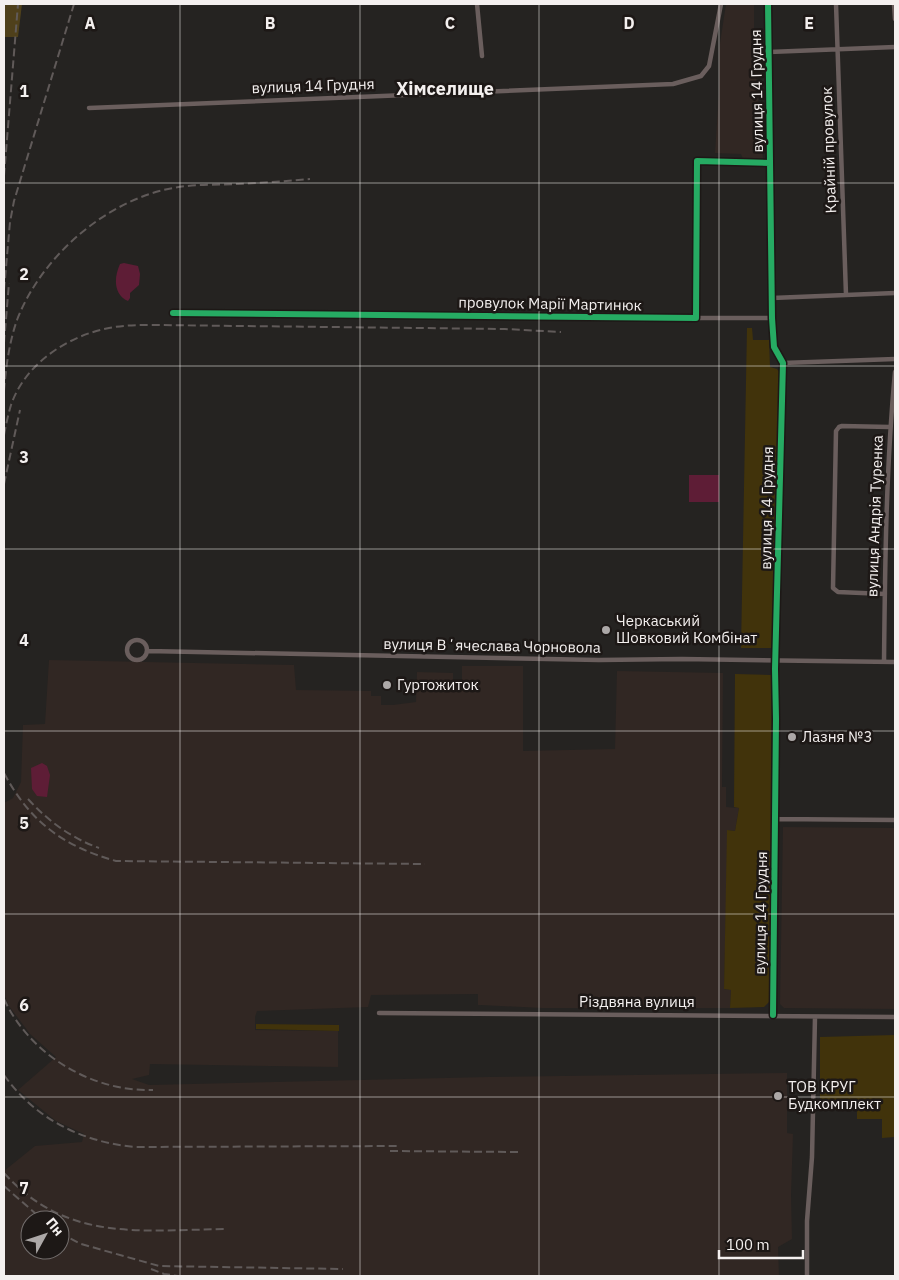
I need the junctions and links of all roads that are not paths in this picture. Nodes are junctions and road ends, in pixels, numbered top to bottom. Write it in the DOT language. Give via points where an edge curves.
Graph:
graph roads {
  1 [pos="478,4"];
  2 [pos="721,4"];
  3 [pos="768,4"];
  4 [pos="836,4"];
  5 [pos="894,4"];
  6 [pos="895,19"];
  7 [pos="895,48"];
  8 [pos="838,50"];
  9 [pos="769,52"];
  10 [pos="482,56"];
  11 [pos="89,108"];
  12 [pos="770,163"];
  13 [pos="895,293"];
  14 [pos="846,295"];
  15 [pos="772,298"];
  16 [pos="173,313"];
  17 [pos="696,318"];
  18 [pos="772,318"];
  19 [pos="895,359"];
  20 [pos="782,363"];
  21 [pos="895,372"];
  22 [pos="890,427"];
  23 [pos="885,594"];
  24 [pos="148,651"];
  25 [pos="776,661"];
  26 [pos="884,662"];
  27 [pos="895,662"];
  28 [pos="775,819"];
  29 [pos="895,820"];
  30 [pos="379,1012"];
  31 [pos="773,1015"];
  32 [pos="815,1017"];
  33 [pos="895,1017"];
  34 [pos="806,1276"];
  1 -- 10 [label="street"];
  2 -- 11 [label="street, вулиця 14 Грудня" via="709,66 701,76 673,84"];
  3 -- 9 [label="street, вулиця 14 Грудня"];
  4 -- 8 [label="street, Крайній провулок"];
  5 -- 6 [label="street"];
  7 -- 8 [label="street"];
  8 -- 9 [label="street"];
  8 -- 14 [label="street, Крайній провулок"];
  9 -- 12 [label="street, вулиця 14 Грудня"];
  12 -- 15 [label="street, вулиця 14 Грудня"];
  12 -- 17 [label="street" via="697,160"];
  13 -- 14 [label="street"];
  14 -- 15 [label="street"];
  15 -- 18 [label="street, вулиця 14 Грудня"];
  16 -- 17 [label="street, провулок Марії Мартинюк"];
  17 -- 18 [label="street, провулок Марії Мартинюк"];
  18 -- 20 [label="street, вулиця 14 Грудня" via="774,347"];
  19 -- 20 [label="street"];
  20 -- 25 [label="street, вулиця 14 Грудня"];
  21 -- 22 [label="street, вулиця Андрія Туренка"];
  22 -- 23 [label="street, вулиця Андрія Туренка"];
  22 -- 23 [label="street" via="842,426 836,431 832,588 838,592"];
  23 -- 26 [label="street, вулиця Андрія Туренка"];
  24 -- 24 [label="street, вулиця Вʼячеслава Чорновола" via="140,640 130,642 127,648 130,658 136,660 143,659"];
  24 -- 25 [label="street, вулиця Вʼячеслава Чорновола"];
  25 -- 26 [label="street, вулиця Вʼячеслава Чорновола"];
  25 -- 28 [label="street, вулиця 14 Грудня"];
  26 -- 27 [label="street, вулиця Вʼячеслава Чорновола"];
  28 -- 29 [label="street"];
  28 -- 31 [label="street, вулиця 14 Грудня"];
  30 -- 31 [label="street, Різдвяна вулиця"];
  31 -- 32 [label="street, Різдвяна вулиця"];
  32 -- 33 [label="street, Різдвяна вулиця"];
  32 -- 34 [label="street"];
}
